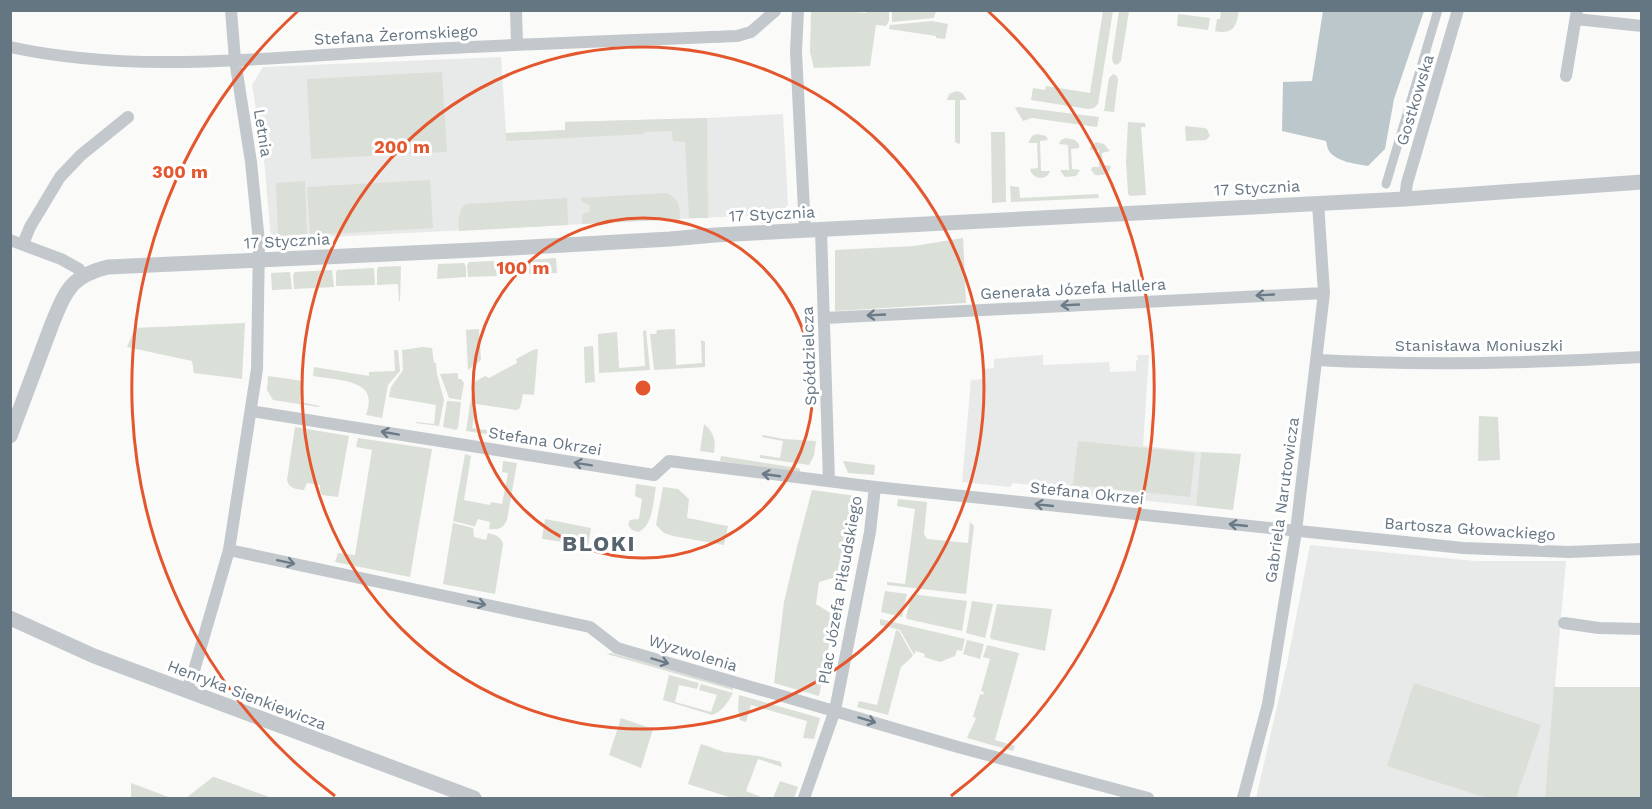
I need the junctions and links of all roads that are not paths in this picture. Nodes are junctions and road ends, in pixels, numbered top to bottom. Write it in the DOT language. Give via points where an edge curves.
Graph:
graph roads {
  1 [pos="231,10"];
  2 [pos="516,10"];
  3 [pos="1438,10"];
  4 [pos="1458,10"];
  5 [pos="775,11"];
  6 [pos="797,14"];
  7 [pos="1576,15"];
  8 [pos="1641,26"];
  9 [pos="517,45"];
  10 [pos="10,47"];
  11 [pos="235,60"];
  12 [pos="1566,76"];
  13 [pos="128,117"];
  14 [pos="1641,182"];
  15 [pos="1386,184"];
  16 [pos="1405,199"];
  17 [pos="1318,203"];
  18 [pos="805,230"];
  19 [pos="821,230"];
  20 [pos="17,242"];
  21 [pos="260,261"];
  22 [pos="83,275"];
  23 [pos="1324,292"];
  24 [pos="825,318"];
  25 [pos="1641,357"];
  26 [pos="1317,360"];
  27 [pos="251,411"];
  28 [pos="10,436"];
  29 [pos="829,481"];
  30 [pos="875,487"];
  31 [pos="1296,531"];
  32 [pos="1641,549"];
  33 [pos="229,550"];
  34 [pos="10,618"];
  35 [pos="1564,623"];
  36 [pos="1641,629"];
  37 [pos="186,691"];
  38 [pos="835,710"];
  39 [pos="474,798"];
  40 [pos="804,798"];
  41 [pos="1148,798"];
  42 [pos="1243,798"];
  1 -- 11 [label="street, Letnia"];
  2 -- 9 [label="street"];
  3 -- 15 [label="street"];
  4 -- 16 [label="street, Gostkowska"];
  5 -- 6 [label="street"];
  5 -- 9 [label="street, Stefana Żeromskiego" via="751,32 736,36"];
  6 -- 18 [label="street"];
  7 -- 8 [label="street"];
  7 -- 12 [label="street"];
  9 -- 11 [label="street, Stefana Żeromskiego"];
  10 -- 11 [label="street, Stefana Żeromskiego" via="104,60"];
  11 -- 21 [label="street, Letnia" via="252,162"];
  13 -- 20 [label="street" via="60,177"];
  14 -- 16 [label="street, 17 Stycznia"];
  16 -- 17 [label="street, 17 Stycznia"];
  17 -- 19 [label="street, 17 Stycznia"];
  17 -- 23 [label="street, Gabriela Narutowicza"];
  18 -- 19 [label="street, 17 Stycznia"];
  18 -- 21 [label="street, 17 Stycznia"];
  19 -- 24 [label="street, Spółdzielcza"];
  20 -- 22 [label="street" via="70,264"];
  21 -- 22 [label="street, 17 Stycznia" via="108,267"];
  21 -- 27 [label="street, Letnia" via="257,369"];
  22 -- 28 [label="street" via="59,305"];
  23 -- 24 [label="street, Generała Józefa Hallera, one-way"];
  23 -- 26 [label="street, Gabriela Narutowicza"];
  24 -- 29 [label="street, Spółdzielcza"];
  25 -- 26 [label="street, Stanisława Moniuszki" via="1558,362"];
  26 -- 31 [label="street, Gabriela Narutowicza"];
  29 -- 27 [label="street, Stefana Okrzei, one-way" via="669,461 654,475"];
  27 -- 33 [label="street, Letnia"];
  29 -- 30 [label="street, Plac Józefa Piłsudskiego"];
  31 -- 30 [label="street, Stefana Okrzei, one-way"];
  30 -- 38 [label="street, Plac Józefa Piłsudskiego" via="870,532"];
  31 -- 32 [label="street, Bartosza Głowackiego" via="1476,549"];
  31 -- 42 [label="street, Gabriela Narutowicza" via="1268,704"];
  33 -- 37 [label="street, Letnia"];
  33 -- 38 [label="street, Wyzwolenia, one-way" via="590,627 616,648"];
  34 -- 37 [label="street, Henryka Sienkiewicza" via="94,657"];
  35 -- 36 [label="street"];
  37 -- 39 [label="street, Henryka Sienkiewicza"];
  38 -- 40 [label="street"];
  38 -- 41 [label="street, Wyzwolenia, one-way"];
}
